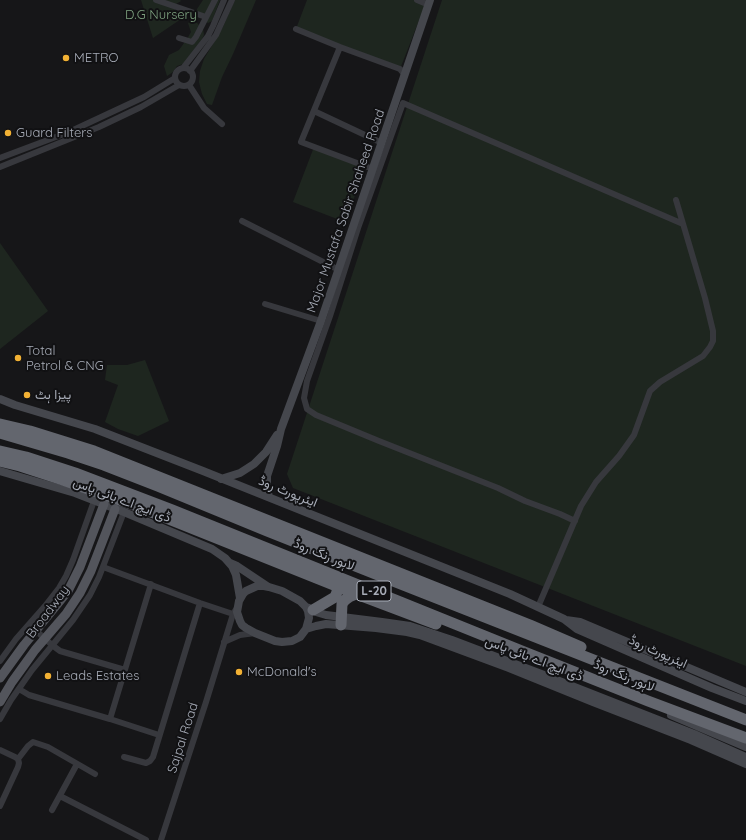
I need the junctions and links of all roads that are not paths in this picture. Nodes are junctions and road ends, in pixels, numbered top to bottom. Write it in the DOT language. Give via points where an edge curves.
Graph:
graph roads {
  1 [pos="156,0"];
  2 [pos="215,0"];
  3 [pos="224,0"];
  4 [pos="232,0"];
  5 [pos="417,0"];
  6 [pos="430,2"];
  7 [pos="206,17"];
  8 [pos="202,26"];
  9 [pos="296,29"];
  10 [pos="213,33"];
  11 [pos="179,38"];
  12 [pos="340,47"];
  13 [pos="183,68"];
  14 [pos="190,71"];
  15 [pos="405,75"];
  16 [pos="175,78"];
  17 [pos="179,84"];
  18 [pos="189,85"];
  19 [pos="314,111"];
  20 [pos="222,124"];
  21 [pos="382,143"];
  22 [pos="0,158"];
  23 [pos="0,167"];
  24 [pos="373,169"];
  25 [pos="676,200"];
  26 [pos="242,221"];
  27 [pos="683,224"];
  28 [pos="339,270"];
  29 [pos="265,304"];
  30 [pos="321,321"];
  31 [pos="0,399"];
  32 [pos="0,424"];
  33 [pos="281,429"];
  34 [pos="0,433"];
  35 [pos="0,451"];
  36 [pos="0,461"];
  37 [pos="0,471"];
  38 [pos="221,479"];
  39 [pos="269,497"];
  40 [pos="94,501"];
  41 [pos="104,504"];
  42 [pos="120,511"];
  43 [pos="575,521"];
  44 [pos="229,562"];
  45 [pos="103,567"];
  46 [pos="151,584"];
  47 [pos="337,586"];
  48 [pos="269,587"];
  49 [pos="356,594"];
  50 [pos="240,598"];
  51 [pos="200,603"];
  52 [pos="538,608"];
  53 [pos="310,609"];
  54 [pos="235,611"];
  55 [pos="564,620"];
  56 [pos="341,621"];
  57 [pos="29,624"];
  58 [pos="306,630"];
  59 [pos="36,631"];
  60 [pos="255,634"];
  61 [pos="49,642"];
  62 [pos="224,642"];
  63 [pos="522,651"];
  64 [pos="0,661"];
  65 [pos="125,670"];
  66 [pos="637,677"];
  67 [pos="0,678"];
  68 [pos="19,689"];
  69 [pos="746,692"];
  70 [pos="648,701"];
  71 [pos="0,702"];
  72 [pos="746,702"];
  73 [pos="0,719"];
  74 [pos="110,719"];
  75 [pos="746,720"];
  76 [pos="160,735"];
  77 [pos="746,738"];
  78 [pos="746,748"];
  79 [pos="0,750"];
  80 [pos="124,757"];
  81 [pos="746,757"];
  82 [pos="18,759"];
  83 [pos="77,764"];
  84 [pos="746,764"];
  85 [pos="95,774"];
  86 [pos="60,796"];
  87 [pos="0,806"];
  88 [pos="52,810"];
  89 [pos="146,840"];
  90 [pos="161,840"];
  1 -- 7 [label="street"];
  2 -- 7 [label="street"];
  3 -- 10 [label="street"];
  4 -- 10 [label="street"];
  5 -- 6 [label="street"];
  6 -- 15 [label="main road, Major Mustafa Sabir Shaheed Road"];
  7 -- 8 [label="street"];
  8 -- 10 [label="street"];
  8 -- 11 [label="street" via="192,42"];
  9 -- 12 [label="street"];
  10 -- 13 [label="street"];
  10 -- 14 [label="street"];
  12 -- 15 [label="street" via="400,69"];
  12 -- 19 [label="street"];
  13 -- 14 [label="street"];
  13 -- 16 [label="street" via="177,72"];
  14 -- 18 [label="street" via="193,81"];
  15 -- 21 [label="main road, Major Mustafa Sabir Shaheed Road"];
  16 -- 17 [label="street"];
  16 -- 22 [label="street" via="144,97 69,132"];
  17 -- 18 [label="street"];
  17 -- 23 [label="street" via="141,107 99,127"];
  18 -- 20 [label="street" via="204,108"];
  19 -- 21 [label="street"];
  19 -- 24 [label="street" via="302,142"];
  21 -- 24 [label="main road, Major Mustafa Sabir Shaheed Road"];
  24 -- 28 [label="main road, Major Mustafa Sabir Shaheed Road"];
  25 -- 27 [label="street"];
  26 -- 28 [label="street"];
  27 -- 43 [label="street" via="705,298 713,341 703,356 650,391 634,435 596,482"];
  27 -- 43 [label="street" via="403,103 307,381 304,398 307,409 403,452"];
  28 -- 30 [label="main road, Major Mustafa Sabir Shaheed Road"];
  29 -- 30 [label="street"];
  30 -- 33 [label="main road, Major Mustafa Sabir Shaheed Road"];
  31 -- 38 [label="main road, ایئرپورٹ روڈ" via="96,430"];
  32 -- 66 [label="highway" via="94,451 347,551 606,658"];
  33 -- 38 [label="main road" via="258,461 240,473"];
  33 -- 39 [label="main road" via="267,476"];
  34 -- 66 [label="highway, لاہور رنگ روڈ / L-20" via="68,453 131,476"];
  35 -- 63 [label="highway, لاہور رنگ روڈ / L-20" via="75,473 172,510"];
  36 -- 47 [label="highway" via="131,504"];
  37 -- 40 [label="main road, ڈی ایچ اے بائی پاس"];
  38 -- 39 [label="main road, ایئرپورٹ روڈ"];
  39 -- 52 [label="main road, ایئرپورٹ روڈ" via="510,594"];
  40 -- 41 [label="main road, ڈی ایچ اے بائی پاس"];
  40 -- 57 [label="street" via="68,571 55,593"];
  41 -- 42 [label="main road, ڈی ایچ اے بائی پاس"];
  41 -- 59 [label="main road, Broadway" via="74,579"];
  42 -- 44 [label="main road, ڈی ایچ اے بائی پاس" via="212,549"];
  42 -- 45 [label="street"];
  42 -- 61 [label="main road, Broadway" via="85,583"];
  43 -- 52 [label="street"];
  44 -- 48 [label="main road, ڈی ایچ اے بائی پاس"];
  44 -- 50 [label="main road" via="236,575"];
  45 -- 46 [label="street"];
  45 -- 61 [label="street" via="74,620"];
  46 -- 51 [label="street"];
  46 -- 65 [label="street"];
  47 -- 49 [label="highway"];
  47 -- 53 [label="highway" via="335,596"];
  48 -- 50 [label="main road" via="253,587"];
  48 -- 53 [label="main road" via="291,596"];
  49 -- 56 [label="highway" via="342,604"];
  49 -- 63 [label="highway" via="505,650"];
  50 -- 54 [label="main road"];
  51 -- 54 [label="street"];
  51 -- 76 [label="street"];
  52 -- 55 [label="main road, ایئرپورٹ روڈ"];
  53 -- 56 [label="main road, ڈی ایچ اے بائی پاس"];
  53 -- 58 [label="main road"];
  54 -- 60 [label="main road" via="242,625"];
  54 -- 62 [label="street, Sajpal Road"];
  55 -- 69 [label="main road, ایئرپورٹ روڈ" via="580,622"];
  55 -- 72 [label="main road, ایئرپورٹ روڈ" via="577,629"];
  56 -- 58 [label="main road"];
  56 -- 81 [label="main road, ڈی ایچ اے بائی پاس" via="410,626 452,640 694,734"];
  56 -- 84 [label="main road" via="420,635 691,740"];
  57 -- 59 [label="street"];
  57 -- 64 [label="street"];
  58 -- 60 [label="main road" via="300,637 287,642"];
  59 -- 61 [label="street"];
  59 -- 67 [label="main road, Broadway"];
  60 -- 62 [label="street" via="240,635"];
  61 -- 65 [label="street" via="60,651"];
  61 -- 68 [label="street"];
  61 -- 71 [label="main road, Broadway" via="25,664"];
  62 -- 90 [label="street, Sajpal Road"];
  63 -- 70 [label="highway, لاہور رنگ روڈ / L-20"];
  65 -- 74 [label="street"];
  66 -- 75 [label="highway, لاہور رنگ روڈ / L-20"];
  68 -- 73 [label="street"];
  68 -- 74 [label="street" via="29,695"];
  70 -- 77 [label="highway, لاہور رنگ روڈ / L-20"];
  70 -- 78 [label="main road" via="660,710"];
  74 -- 76 [label="street"];
  76 -- 80 [label="street" via="150,761 146,763"];
  79 -- 82 [label="street"];
  82 -- 83 [label="street" via="33,742 48,747"];
  82 -- 87 [label="street" via="18,767"];
  83 -- 85 [label="street"];
  83 -- 86 [label="street"];
  86 -- 88 [label="street"];
  86 -- 89 [label="street"];
}
